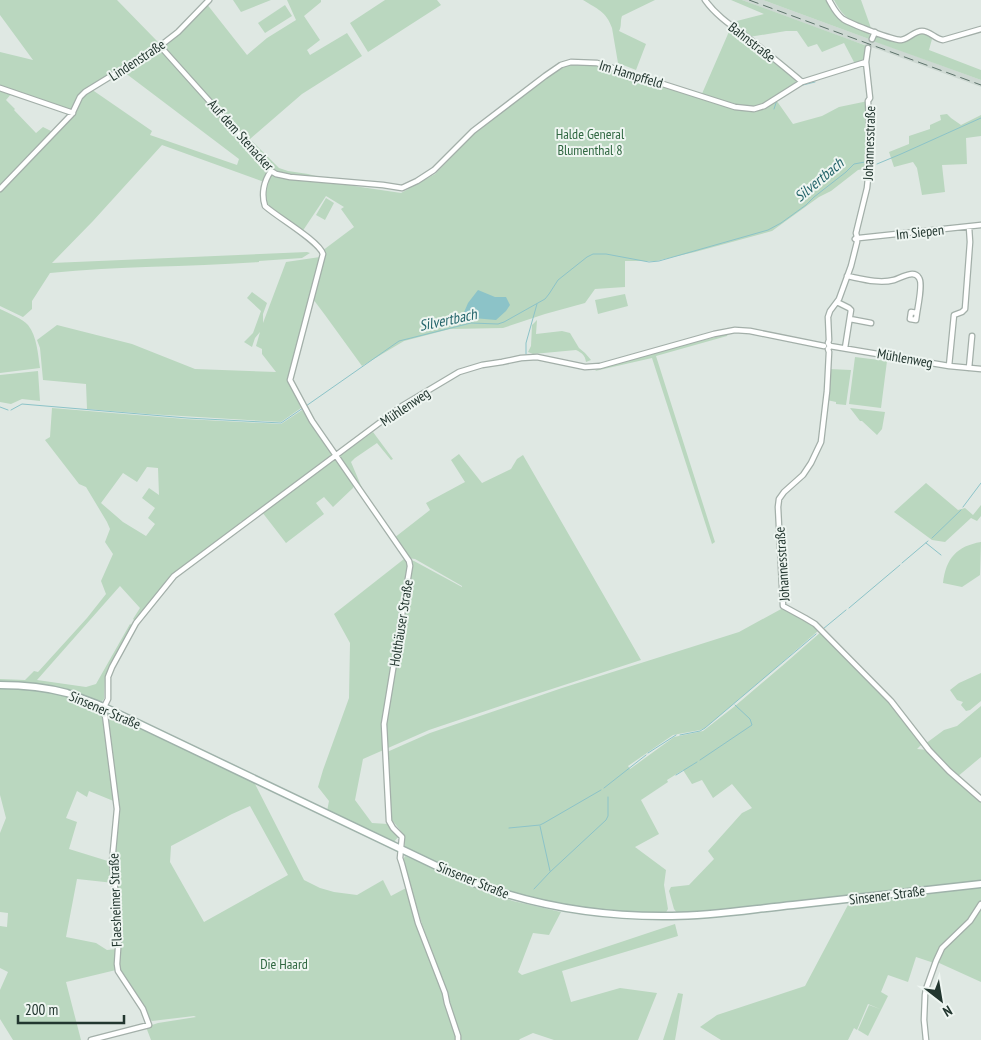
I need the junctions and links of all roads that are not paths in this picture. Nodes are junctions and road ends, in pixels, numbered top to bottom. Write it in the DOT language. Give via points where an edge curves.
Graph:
graph roads {
  1 [pos="209,0"];
  2 [pos="704,0"];
  3 [pos="829,0"];
  4 [pos="981,29"];
  5 [pos="875,32"];
  6 [pos="872,39"];
  7 [pos="160,46"];
  8 [pos="868,48"];
  9 [pos="866,62"];
  10 [pos="802,82"];
  11 [pos="0,88"];
  12 [pos="73,113"];
  13 [pos="270,171"];
  14 [pos="402,188"];
  15 [pos="0,189"];
  16 [pos="981,226"];
  17 [pos="969,227"];
  18 [pos="858,238"];
  19 [pos="848,276"];
  20 [pos="837,302"];
  21 [pos="917,313"];
  22 [pos="850,320"];
  23 [pos="871,323"];
  24 [pos="972,336"];
  25 [pos="827,346"];
  26 [pos="844,348"];
  27 [pos="949,366"];
  28 [pos="969,368"];
  29 [pos="981,369"];
  30 [pos="336,456"];
  31 [pos="0,685"];
  32 [pos="104,707"];
  33 [pos="981,800"];
  34 [pos="401,849"];
  35 [pos="981,884"];
  36 [pos="981,904"];
  37 [pos="91,1040"];
  38 [pos="458,1040"];
  39 [pos="926,1040"];
  1 -- 7 [label="street, Lindenstraße"];
  2 -- 10 [label="street, Bahnstraße" via="721,18"];
  3 -- 5 [label="street" via="841,18"];
  4 -- 5 [label="street" via="943,40 924,31 900,40"];
  5 -- 6 [label="street"];
  7 -- 12 [label="street, Lindenstraße" via="85,92"];
  7 -- 13 [label="street, Auf dem Stenacker"];
  8 -- 9 [label="street, Johannesstraße"];
  9 -- 10 [label="street, Im Hampffeld"];
  9 -- 18 [label="street, Johannesstraße" via="870,144 867,188 856,233"];
  10 -- 14 [label="street, Im Hampffeld" via="754,109 735,107 596,63 571,62 545,76 473,131 434,170"];
  11 -- 12 [label="street"];
  12 -- 15 [label="street, Lindenstraße"];
  13 -- 14 [label="street, Auf dem Stenacker" via="290,177"];
  13 -- 30 [label="street, Holthäuser Straße" via="263,194 265,206 311,239 322,254 290,380"];
  16 -- 17 [label="street, Im Siepen"];
  17 -- 18 [label="street, Im Siepen"];
  17 -- 27 [label="street" via="965,308 954,315"];
  18 -- 19 [label="street, Johannesstraße"];
  19 -- 20 [label="street, Johannesstraße"];
  19 -- 21 [label="street" via="892,281 915,274 920,278"];
  20 -- 22 [label="street" via="850,308"];
  20 -- 25 [label="street, Johannesstraße" via="828,317"];
  22 -- 23 [label="street"];
  22 -- 26 [label="street"];
  24 -- 28 [label="street"];
  25 -- 26 [label="street, Mühlenweg"];
  25 -- 30 [label="street, Mühlenweg" via="735,330 600,366 585,368 537,357 482,365 460,372 402,406"];
  25 -- 33 [label="street, Johannesstraße" via="830,352 821,442 803,476 779,499 783,606 818,628 891,701 929,750"];
  26 -- 27 [label="street, Mühlenweg"];
  27 -- 28 [label="street, Mühlenweg"];
  28 -- 29 [label="street, Mühlenweg"];
  30 -- 32 [label="street, Mühlenweg" via="174,576 136,623 115,660 108,677 108,699"];
  30 -- 34 [label="street, Holthäuser Straße" via="410,561 384,724 389,821 402,837"];
  31 -- 32 [label="main road, Sinsener Straße" via="66,693"];
  32 -- 34 [label="main road, Sinsener Straße"];
  32 -- 37 [label="street, Flaesheimer Straße" via="117,809 112,862 119,934 118,971 143,1009 149,1025"];
  34 -- 35 [label="main road, Sinsener Straße" via="484,887 524,899 570,909 631,915 698,915"];
  34 -- 38 [label="street, Holthäuser Straße" via="400,858 418,923 445,993"];
  36 -- 39 [label="street" via="970,921 942,948 936,961 925,994"];
}
